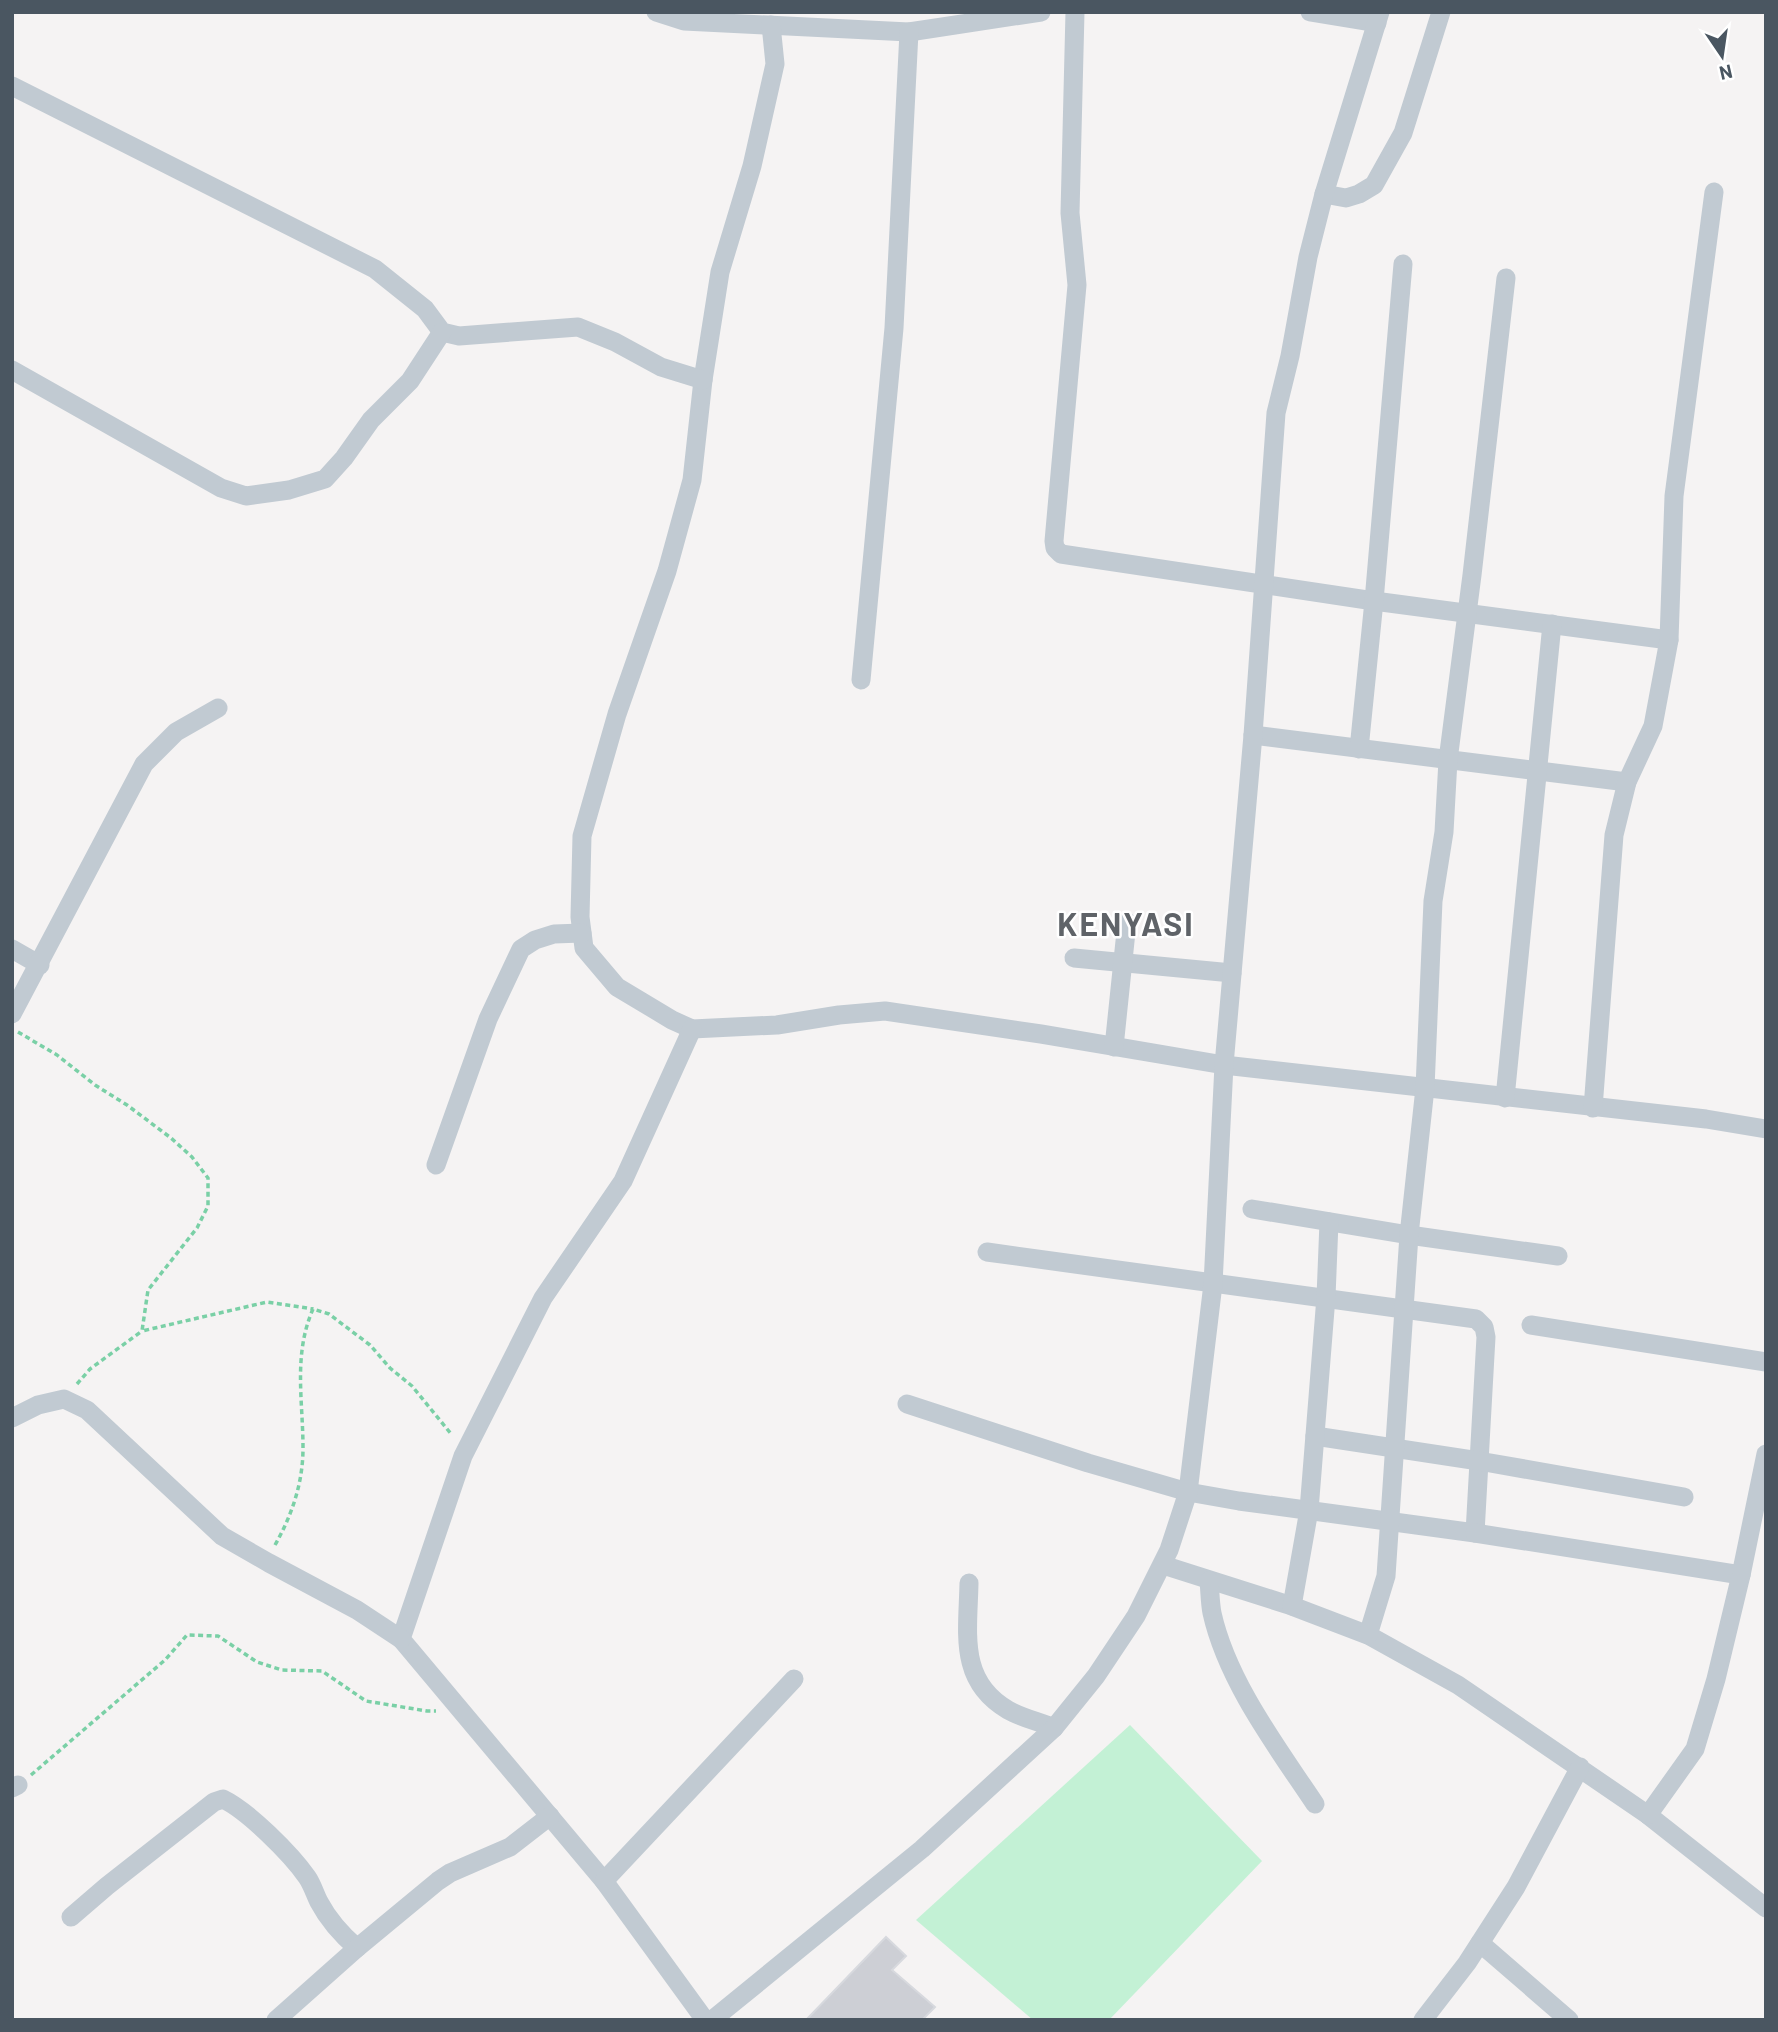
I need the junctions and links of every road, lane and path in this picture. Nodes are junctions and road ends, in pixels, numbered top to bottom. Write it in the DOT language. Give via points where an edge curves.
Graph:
graph roads {
  1 [pos="656,12"];
  2 [pos="1041,12"];
  3 [pos="1075,12"];
  4 [pos="1310,12"];
  5 [pos="1441,12"];
  6 [pos="1379,17"];
  7 [pos="771,25"];
  8 [pos="909,32"];
  9 [pos="13,90"];
  10 [pos="1714,192"];
  11 [pos="1324,194"];
  12 [pos="1403,264"];
  13 [pos="1506,278"];
  14 [pos="442,332"];
  15 [pos="12,370"];
  16 [pos="703,380"];
  17 [pos="1264,585"];
  18 [pos="1374,601"];
  19 [pos="1466,612"];
  20 [pos="1552,624"];
  21 [pos="1669,640"];
  22 [pos="861,680"];
  23 [pos="218,708"];
  24 [pos="1253,735"];
  25 [pos="1359,749"];
  26 [pos="1448,760"];
  27 [pos="1536,771"];
  28 [pos="1627,782"];
  29 [pos="1126,922"];
  30 [pos="582,933"];
  31 [pos="12,949"];
  32 [pos="1074,958"];
  33 [pos="1122,963"];
  34 [pos="40,965"];
  35 [pos="1233,973"];
  36 [pos="12,1014"];
  37 [pos="12,1029"];
  38 [pos="692,1029"];
  39 [pos="1114,1047"];
  40 [pos="1224,1065"];
  41 [pos="1425,1088"];
  42 [pos="1505,1098"];
  43 [pos="1593,1108"];
  44 [pos="1766,1129"];
  45 [pos="436,1165"];
  46 [pos="1252,1209"];
  47 [pos="1329,1222"];
  48 [pos="1409,1235"];
  49 [pos="987,1252"];
  50 [pos="1558,1256"];
  51 [pos="1213,1284"];
  52 [pos="1326,1297"];
  53 [pos="1404,1308"];
  54 [pos="313,1309"];
  55 [pos="1531,1325"];
  56 [pos="142,1331"];
  57 [pos="1766,1362"];
  58 [pos="64,1399"];
  59 [pos="906,1404"];
  60 [pos="12,1418"];
  61 [pos="1315,1436"];
  62 [pos="1396,1450"];
  63 [pos="1766,1454"];
  64 [pos="463,1456"];
  65 [pos="1479,1461"];
  66 [pos="1188,1492"];
  67 [pos="1684,1497"];
  68 [pos="1760,1501"];
  69 [pos="1309,1510"];
  70 [pos="1392,1523"];
  71 [pos="1475,1533"];
  72 [pos="269,1563"];
  73 [pos="1163,1565"];
  74 [pos="1741,1575"];
  75 [pos="1209,1581"];
  76 [pos="969,1584"];
  77 [pos="1292,1605"];
  78 [pos="1368,1635"];
  79 [pos="401,1639"];
  80 [pos="794,1679"];
  81 [pos="459,1709"];
  82 [pos="1054,1728"];
  83 [pos="1580,1768"];
  84 [pos="15,1787"];
  85 [pos="1315,1804"];
  86 [pos="1648,1815"];
  87 [pos="551,1816"];
  88 [pos="604,1881"];
  89 [pos="1766,1908"];
  90 [pos="71,1917"];
  91 [pos="1480,1943"];
  92 [pos="357,1948"];
  93 [pos="276,2020"];
  94 [pos="705,2020"];
  95 [pos="712,2020"];
  96 [pos="1423,2020"];
  97 [pos="1569,2020"];
  1 -- 7 [label="street" via="684,21"];
  2 -- 8 [label="street"];
  3 -- 17 [label="street" via="1070,213 1077,285 1055,548 1061,554"];
  4 -- 6 [label="street"];
  5 -- 11 [label="street" via="1404,133 1374,184 1346,198"];
  6 -- 11 [label="street"];
  7 -- 8 [label="street"];
  7 -- 16 [label="street" via="775,64 752,166 720,272"];
  8 -- 22 [label="street" via="894,328"];
  9 -- 14 [label="street" via="375,269 425,309"];
  10 -- 21 [label="street" via="1674,496"];
  11 -- 17 [label="street" via="1276,412"];
  12 -- 18 [label="street"];
  13 -- 19 [label="street"];
  14 -- 15 [label="street" via="410,382 371,420 325,479 246,496 221,488"];
  14 -- 16 [label="street" via="459,336 578,327 661,367"];
  16 -- 30 [label="street" via="692,480 582,835"];
  17 -- 18 [label="street"];
  17 -- 24 [label="street"];
  18 -- 19 [label="street"];
  18 -- 25 [label="street"];
  19 -- 20 [label="street"];
  19 -- 26 [label="street"];
  20 -- 21 [label="street"];
  20 -- 27 [label="street"];
  21 -- 28 [label="street" via="1653,726"];
  23 -- 34 [label="street" via="176,732 144,764"];
  24 -- 25 [label="street"];
  24 -- 35 [label="street"];
  25 -- 26 [label="street"];
  26 -- 27 [label="street"];
  26 -- 41 [label="street" via="1444,832 1433,901"];
  27 -- 28 [label="street"];
  27 -- 42 [label="street"];
  28 -- 43 [label="street" via="1614,835"];
  29 -- 33 [label="street"];
  30 -- 38 [label="street" via="584,948 617,987"];
  30 -- 45 [label="street" via="554,934 521,948 488,1019"];
  31 -- 34 [label="street"];
  32 -- 33 [label="street"];
  33 -- 35 [label="street"];
  33 -- 39 [label="street"];
  34 -- 36 [label="street"];
  35 -- 40 [label="street"];
  37 -- 56 [label="path" via="57,1055 171,1138 208,1178 208,1206 197,1228 148,1290"];
  38 -- 39 [label="street" via="776,1025 885,1011"];
  38 -- 64 [label="street" via="624,1181 543,1298"];
  39 -- 40 [label="street"];
  40 -- 41 [label="street"];
  40 -- 51 [label="street"];
  41 -- 42 [label="street"];
  41 -- 48 [label="street"];
  42 -- 43 [label="street"];
  43 -- 44 [label="street"];
  46 -- 47 [label="street"];
  47 -- 48 [label="street"];
  47 -- 52 [label="street"];
  48 -- 50 [label="street"];
  48 -- 53 [label="street"];
  49 -- 51 [label="street"];
  51 -- 52 [label="street"];
  51 -- 66 [label="street"];
  52 -- 53 [label="street"];
  52 -- 61 [label="street"];
  53 -- 62 [label="street"];
  53 -- 65 [label="street" via="1476,1319 1484,1327"];
  54 -- 56 [label="path" via="267,1302"];
  54 -- 64 [label="path" via="329,1314 370,1345 412,1385 448,1428"];
  54 -- 72 [label="path" via="299,1365 303,1448 297,1493"];
  55 -- 57 [label="street"];
  56 -- 58 [label="path" via="90,1369"];
  58 -- 60 [label="street"];
  58 -- 72 [label="street" via="87,1410 222,1536"];
  59 -- 66 [label="street"];
  61 -- 62 [label="street"];
  61 -- 69 [label="street"];
  62 -- 65 [label="street"];
  62 -- 70 [label="street"];
  63 -- 68 [label="street"];
  64 -- 79 [label="street"];
  65 -- 67 [label="street"];
  65 -- 71 [label="street"];
  66 -- 69 [label="street"];
  66 -- 73 [label="street"];
  68 -- 74 [label="street"];
  69 -- 70 [label="street"];
  69 -- 77 [label="street"];
  70 -- 71 [label="street"];
  70 -- 78 [label="street" via="1387,1576"];
  71 -- 74 [label="street"];
  72 -- 79 [label="street"];
  73 -- 75 [label="street"];
  73 -- 82 [label="street" via="1136,1616"];
  74 -- 86 [label="street" via="1695,1749"];
  75 -- 77 [label="street"];
  75 -- 85 [label="street" via="1212,1614 1230,1666"];
  76 -- 82 [label="street" via="968,1659 981,1688 1008,1710"];
  77 -- 78 [label="street"];
  78 -- 83 [label="street" via="1458,1685"];
  79 -- 81 [label="street"];
  80 -- 88 [label="street"];
  81 -- 84 [label="path" via="427,1712 366,1701 322,1671 282,1670 257,1662 218,1636 187,1635 165,1660"];
  81 -- 87 [label="street"];
  82 -- 95 [label="street" via="922,1849"];
  83 -- 86 [label="street"];
  83 -- 91 [label="street"];
  86 -- 89 [label="street"];
  87 -- 88 [label="street"];
  87 -- 92 [label="street" via="510,1847 438,1881"];
  88 -- 94 [label="street"];
  90 -- 92 [label="street" via="223,1799 279,1845 308,1878 342,1935"];
  91 -- 96 [label="street"];
  91 -- 97 [label="street"];
  92 -- 93 [label="street"];
}
